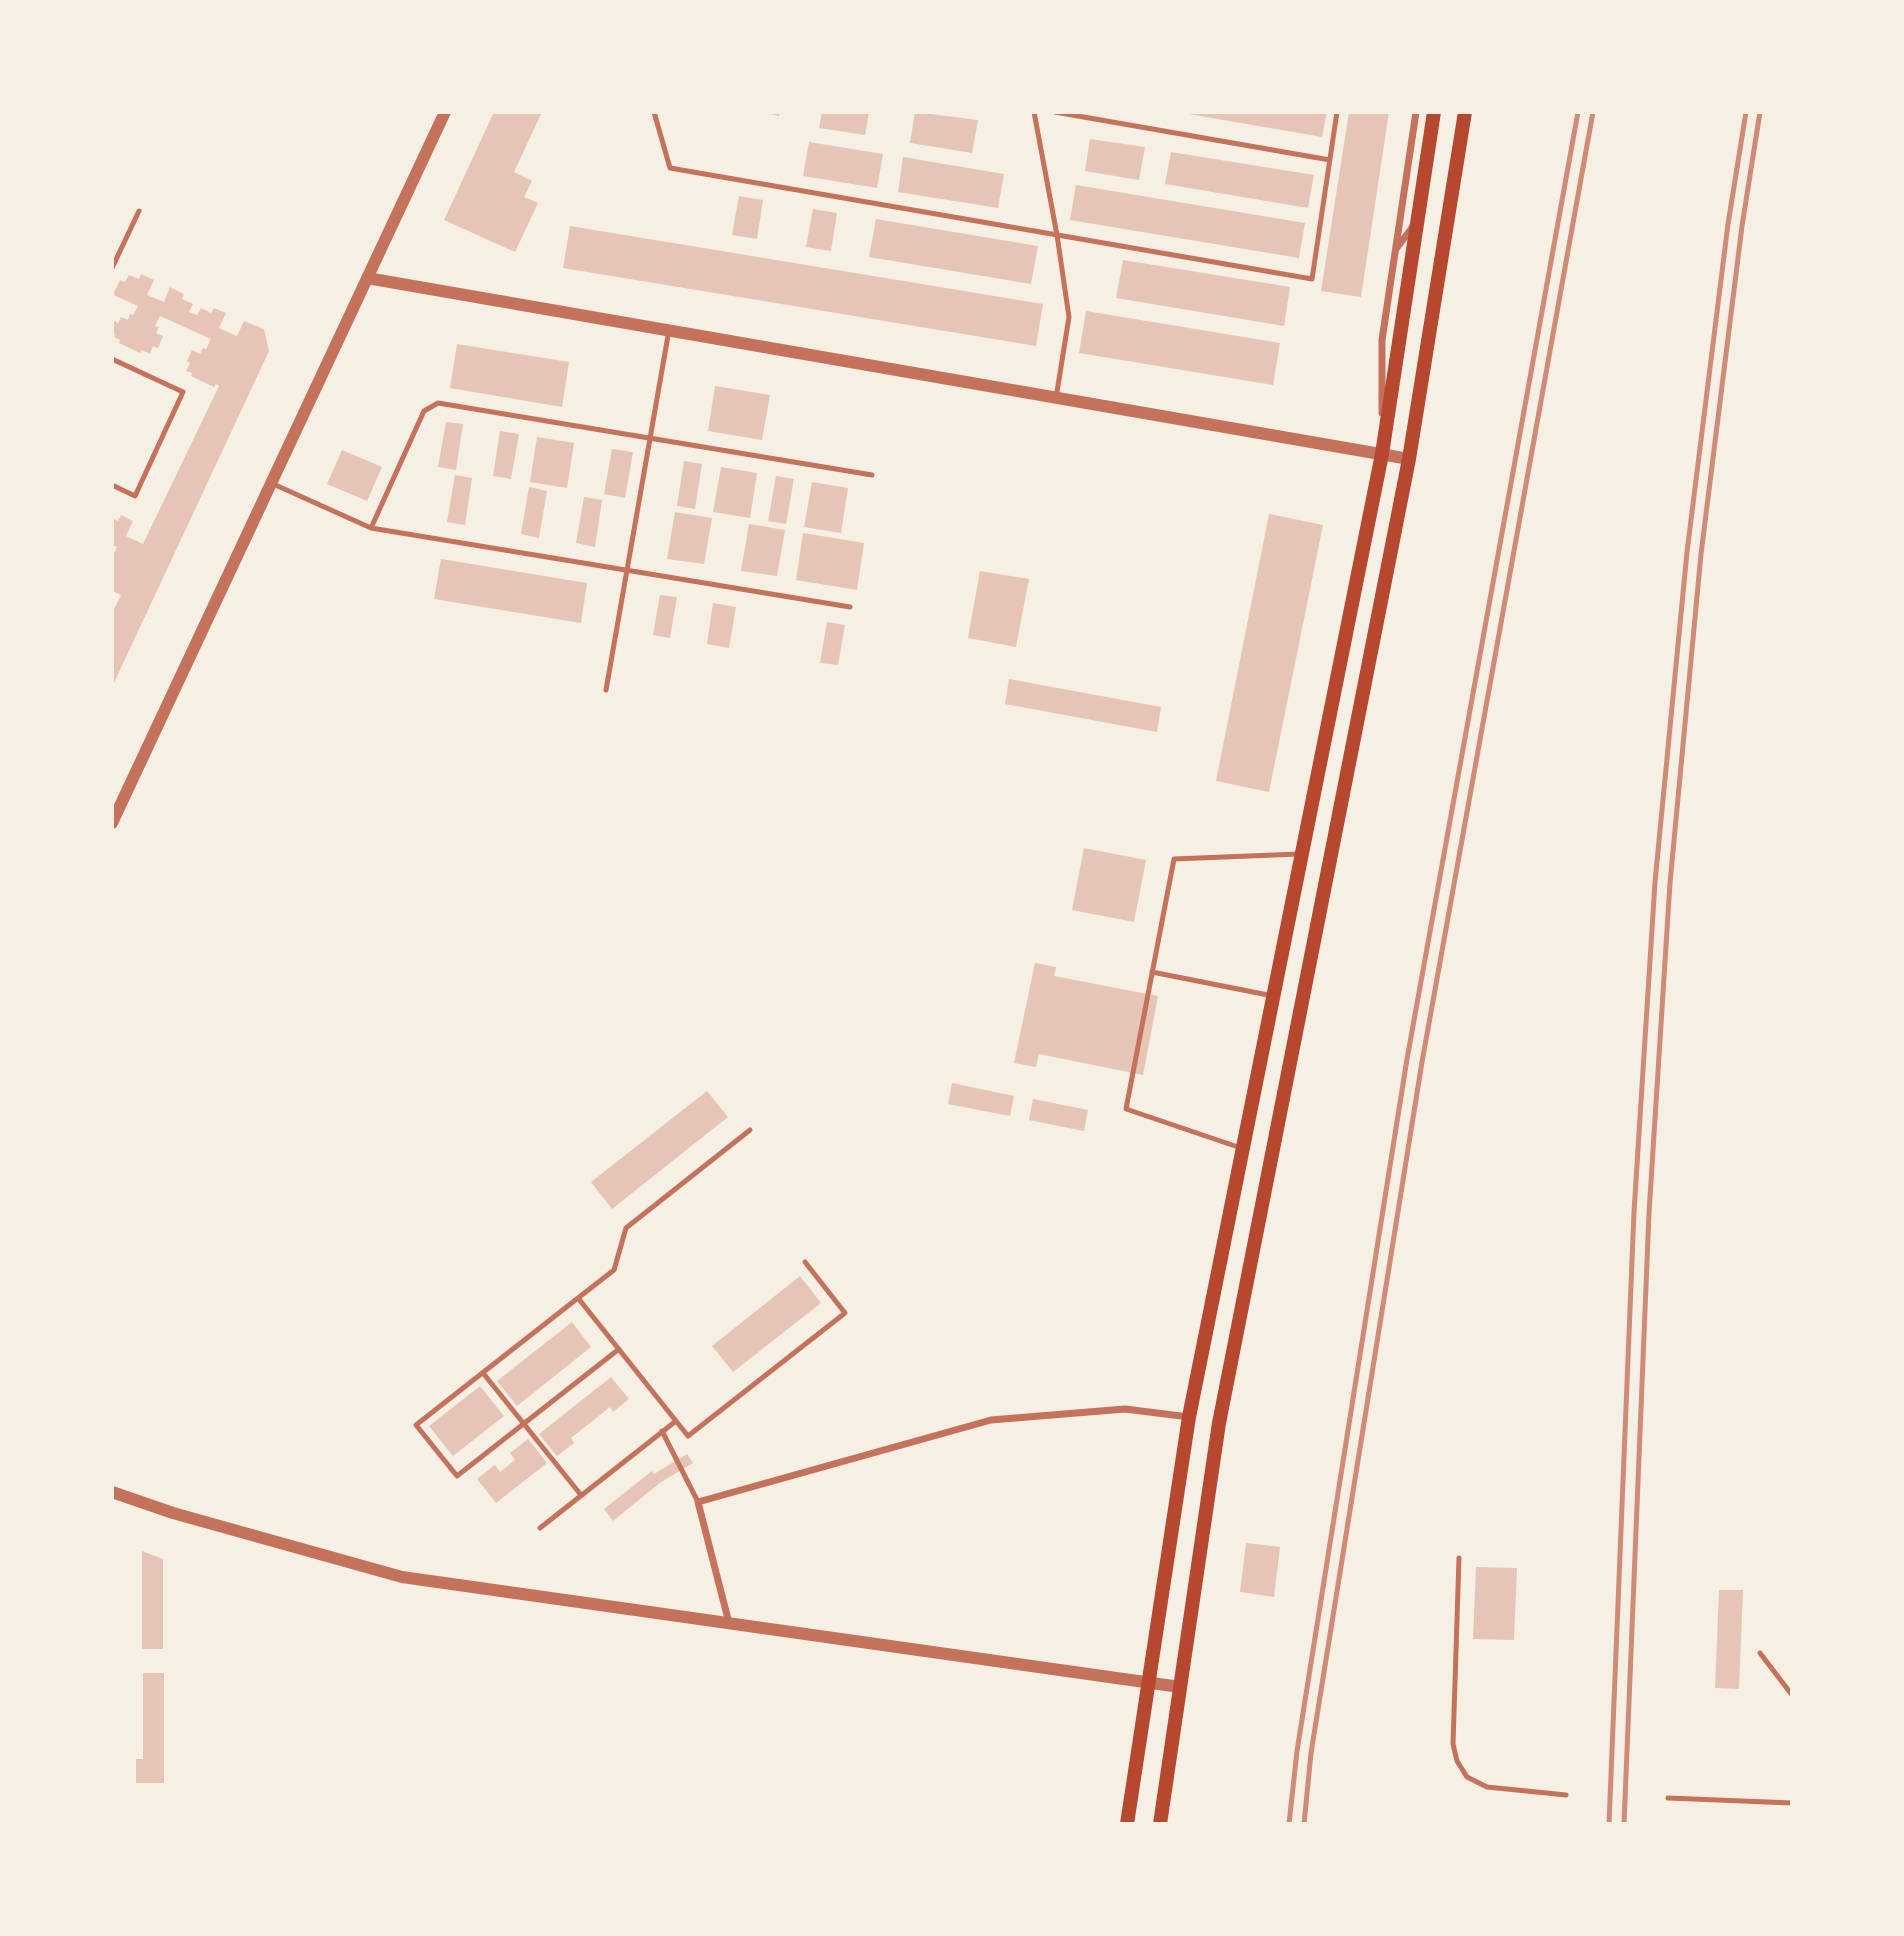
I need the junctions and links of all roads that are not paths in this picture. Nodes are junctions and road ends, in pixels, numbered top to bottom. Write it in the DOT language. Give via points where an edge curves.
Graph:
graph roads {
  1 [pos="445,112"];
  2 [pos="654,112"];
  3 [pos="1034,112"];
  4 [pos="1055,112"];
  5 [pos="1337,112"];
  6 [pos="1465,112"];
  7 [pos="1426,113"];
  8 [pos="1330,160"];
  9 [pos="139,211"];
  10 [pos="1418,218"];
  11 [pos="1057,235"];
  12 [pos="1395,250"];
  13 [pos="112,268"];
  14 [pos="368,278"];
  15 [pos="669,330"];
  16 [pos="112,359"];
  17 [pos="1056,398"];
  18 [pos="650,438"];
  19 [pos="1382,454"];
  20 [pos="1409,459"];
  21 [pos="872,475"];
  22 [pos="271,483"];
  23 [pos="112,485"];
  24 [pos="371,528"];
  25 [pos="626,571"];
  26 [pos="850,607"];
  27 [pos="606,690"];
  28 [pos="112,823"];
  29 [pos="1302,853"];
  30 [pos="1152,972"];
  31 [pos="1274,996"];
  32 [pos="750,1130"];
  33 [pos="1243,1149"];
  34 [pos="805,1262"];
  35 [pos="578,1298"];
  36 [pos="619,1349"];
  37 [pos="483,1373"];
  38 [pos="1189,1417"];
  39 [pos="676,1421"];
  40 [pos="524,1423"];
  41 [pos="662,1431"];
  42 [pos="112,1492"];
  43 [pos="581,1495"];
  44 [pos="698,1502"];
  45 [pos="540,1528"];
  46 [pos="1459,1558"];
  47 [pos="729,1623"];
  48 [pos="1760,1653"];
  49 [pos="1147,1682"];
  50 [pos="1180,1687"];
  51 [pos="1792,1695"];
  52 [pos="1566,1795"];
  53 [pos="1668,1798"];
  54 [pos="1792,1802"];
  55 [pos="1127,1824"];
  56 [pos="1160,1824"];
  1 -- 14 [label="street"];
  2 -- 11 [label="lane" via="670,168"];
  3 -- 11 [label="lane"];
  4 -- 8 [label="lane"];
  5 -- 8 [label="lane"];
  6 -- 20 [label="main road"];
  7 -- 10 [label="main road"];
  7 -- 12 [label="street"];
  8 -- 11 [label="lane" via="1312,279"];
  9 -- 13 [label="lane"];
  10 -- 12 [label="street"];
  10 -- 19 [label="main road"];
  11 -- 17 [label="lane" via="1069,317"];
  12 -- 19 [label="street" via="1382,340"];
  14 -- 15 [label="street"];
  14 -- 22 [label="street"];
  15 -- 17 [label="street"];
  15 -- 18 [label="lane"];
  16 -- 23 [label="lane" via="184,392 135,496"];
  17 -- 19 [label="street"];
  18 -- 21 [label="lane"];
  18 -- 24 [label="lane" via="438,403 424,411"];
  18 -- 25 [label="lane"];
  19 -- 20 [label="street"];
  19 -- 29 [label="main road"];
  20 -- 50 [label="main road" via="1219,1423"];
  22 -- 24 [label="lane"];
  22 -- 28 [label="street"];
  24 -- 25 [label="lane"];
  25 -- 26 [label="lane"];
  25 -- 27 [label="lane"];
  29 -- 30 [label="lane" via="1174,859"];
  29 -- 31 [label="main road"];
  30 -- 31 [label="lane"];
  30 -- 33 [label="lane" via="1126,1109"];
  31 -- 33 [label="main road"];
  32 -- 35 [label="lane" via="626,1228 614,1270"];
  33 -- 38 [label="main road"];
  34 -- 39 [label="lane" via="845,1313 688,1436"];
  35 -- 36 [label="lane"];
  35 -- 37 [label="lane"];
  36 -- 39 [label="lane"];
  36 -- 40 [label="lane"];
  37 -- 40 [label="lane"];
  37 -- 40 [label="lane" via="416,1425 457,1476"];
  38 -- 44 [label="street" via="1125,1409 991,1420"];
  38 -- 49 [label="main road"];
  39 -- 41 [label="lane"];
  40 -- 43 [label="lane"];
  41 -- 43 [label="lane"];
  41 -- 44 [label="lane"];
  42 -- 47 [label="street" via="402,1577"];
  43 -- 45 [label="lane"];
  44 -- 47 [label="street"];
  46 -- 52 [label="lane" via="1453,1744 1457,1761 1467,1777 1487,1787"];
  47 -- 49 [label="street"];
  48 -- 51 [label="lane"];
  49 -- 50 [label="street"];
  49 -- 55 [label="main road"];
  50 -- 56 [label="main road"];
  53 -- 54 [label="lane"];
}
